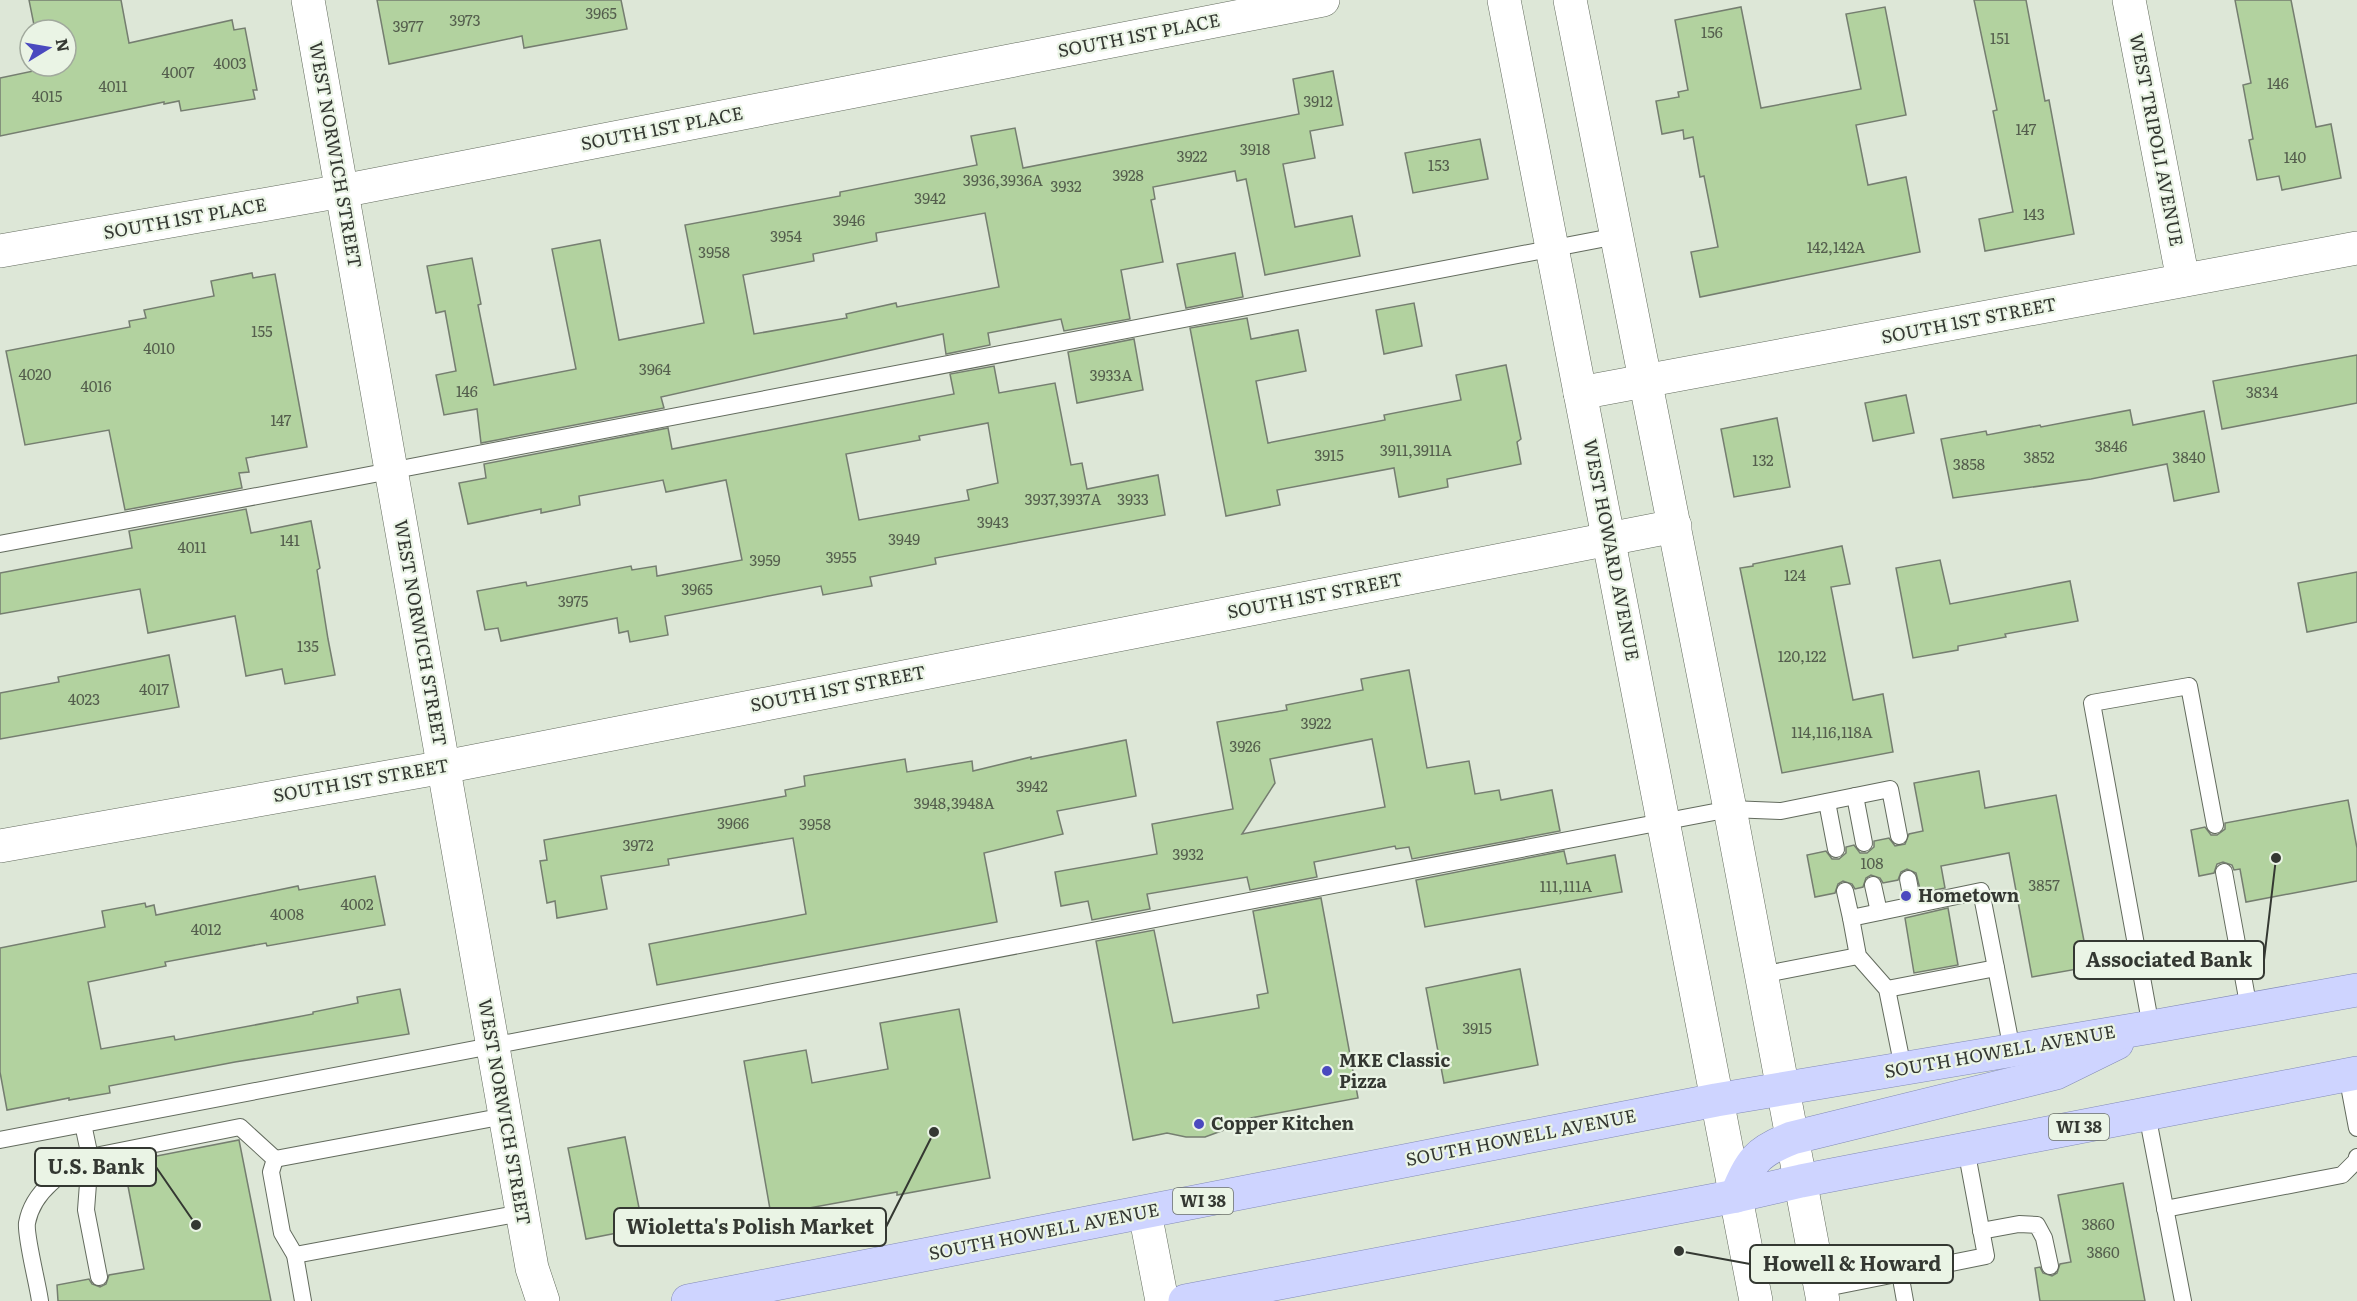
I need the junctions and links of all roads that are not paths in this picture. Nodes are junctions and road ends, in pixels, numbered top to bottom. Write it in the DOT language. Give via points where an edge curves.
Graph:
graph roads {
  1 [pos="308,0"];
  2 [pos="1323,0"];
  3 [pos="1504,0"];
  4 [pos="1570,0"];
  5 [pos="2129,0"];
  6 [pos="342,191"];
  7 [pos="1617,236"];
  8 [pos="2357,248"];
  9 [pos="1551,249"];
  10 [pos="0,251"];
  11 [pos="2183,280"];
  12 [pos="1647,381"];
  13 [pos="1580,393"];
  14 [pos="391,471"];
  15 [pos="1675,526"];
  16 [pos="1609,539"];
  17 [pos="0,543"];
  18 [pos="444,767"];
  19 [pos="1855,796"];
  20 [pos="1827,802"];
  21 [pos="1730,810"];
  22 [pos="1663,823"];
  23 [pos="2215,825"];
  24 [pos="1899,836"];
  25 [pos="1864,843"];
  26 [pos="0,846"];
  27 [pos="1836,849"];
  28 [pos="2224,872"];
  29 [pos="1908,879"];
  30 [pos="1873,885"];
  31 [pos="1845,891"];
  32 [pos="1913,905"];
  33 [pos="1879,912"];
  34 [pos="1851,918"];
  35 [pos="1858,956"];
  36 [pos="1996,968"];
  37 [pos="1761,975"];
  38 [pos="1887,989"];
  39 [pos="2357,990"];
  40 [pos="2249,1009"];
  41 [pos="2151,1027"];
  42 [pos="492,1046"];
  43 [pos="2012,1050"];
  44 [pos="1903,1068"];
  45 [pos="2352,1074"];
  46 [pos="1782,1089"];
  47 [pos="1716,1100"];
  48 [pos="2147,1114"];
  49 [pos="505,1116"];
  50 [pos="83,1124"];
  51 [pos="2357,1128"];
  52 [pos="1792,1138"];
  53 [pos="0,1140"];
  54 [pos="1966,1149"];
  55 [pos="90,1157"];
  56 [pos="2357,1157"];
  57 [pos="276,1159"];
  58 [pos="1801,1181"];
  59 [pos="1736,1196"];
  60 [pos="2165,1209"];
  61 [pos="522,1213"];
  62 [pos="1144,1213"];
  63 [pos="1981,1231"];
  64 [pos="295,1255"];
  65 [pos="2050,1266"];
  66 [pos="1900,1273"];
  67 [pos="99,1277"];
  68 [pos="1822,1295"];
  69 [pos="40,1301"];
  70 [pos="303,1301"];
  71 [pos="543,1301"];
  72 [pos="688,1301"];
  73 [pos="1162,1301"];
  74 [pos="1185,1301"];
  75 [pos="1756,1301"];
  76 [pos="1905,1301"];
  77 [pos="2183,1301"];
  1 -- 6 [label="street, WEST NORWICH STREET"];
  2 -- 6 [label="street, SOUTH 1ST PLACE"];
  3 -- 9 [label="street, WEST HOWARD AVENUE"];
  4 -- 7 [label="street"];
  5 -- 11 [label="street, WEST TRIPOLI AVENUE"];
  6 -- 10 [label="street, SOUTH 1ST PLACE"];
  6 -- 14 [label="street, WEST NORWICH STREET"];
  7 -- 9 [label="lane"];
  7 -- 12 [label="street"];
  8 -- 11 [label="street, SOUTH 1ST STREET"];
  9 -- 13 [label="street, WEST HOWARD AVENUE"];
  9 -- 14 [label="lane"];
  11 -- 12 [label="street, SOUTH 1ST STREET"];
  12 -- 13 [label="street, SOUTH 1ST STREET"];
  12 -- 15 [label="street"];
  13 -- 16 [label="street, WEST HOWARD AVENUE"];
  14 -- 17 [label="lane"];
  14 -- 18 [label="street, WEST NORWICH STREET"];
  15 -- 16 [label="street, SOUTH 1ST STREET"];
  15 -- 21 [label="street"];
  16 -- 18 [label="street, SOUTH 1ST STREET"];
  16 -- 22 [label="street, WEST HOWARD AVENUE"];
  18 -- 26 [label="street, SOUTH 1ST STREET"];
  18 -- 42 [label="street, WEST NORWICH STREET"];
  19 -- 20 [label="lane"];
  19 -- 24 [label="lane" via="1890,789"];
  19 -- 25 [label="lane"];
  20 -- 21 [label="lane" via="1780,811"];
  20 -- 27 [label="lane"];
  21 -- 22 [label="lane"];
  21 -- 37 [label="street"];
  22 -- 42 [label="lane"];
  22 -- 47 [label="street, WEST HOWARD AVENUE"];
  23 -- 41 [label="lane" via="2189,686 2092,703"];
  28 -- 40 [label="lane"];
  29 -- 32 [label="lane"];
  30 -- 33 [label="lane"];
  31 -- 34 [label="lane"];
  32 -- 33 [label="lane"];
  32 -- 36 [label="lane" via="1981,891"];
  33 -- 34 [label="lane"];
  34 -- 35 [label="lane"];
  35 -- 37 [label="lane"];
  35 -- 38 [label="lane"];
  36 -- 38 [label="lane"];
  36 -- 43 [label="lane"];
  37 -- 46 [label="street"];
  38 -- 44 [label="lane"];
  39 -- 40 [label="main road, SOUTH HOWELL AVENUE / WI 38"];
  40 -- 41 [label="main road, SOUTH HOWELL AVENUE / WI 38"];
  41 -- 43 [label="main road, SOUTH HOWELL AVENUE / WI 38"];
  41 -- 52 [label="main road" via="2056,1073"];
  42 -- 49 [label="street, WEST NORWICH STREET"];
  42 -- 50 [label="lane"];
  43 -- 44 [label="main road, SOUTH HOWELL AVENUE / WI 38"];
  44 -- 46 [label="main road, SOUTH HOWELL AVENUE / WI 38"];
  45 -- 48 [label="main road, WI 38"];
  45 -- 51 [label="lane"];
  46 -- 47 [label="main road, SOUTH HOWELL AVENUE / WI 38"];
  46 -- 52 [label="street"];
  47 -- 59 [label="street, WEST HOWARD AVENUE"];
  47 -- 62 [label="main road, SOUTH HOWELL AVENUE / WI 38"];
  48 -- 54 [label="main road, WI 38"];
  48 -- 60 [label="lane"];
  49 -- 57 [label="lane"];
  49 -- 61 [label="street, WEST NORWICH STREET"];
  50 -- 53 [label="lane"];
  50 -- 55 [label="lane"];
  52 -- 58 [label="street"];
  52 -- 59 [label="main road" via="1769,1147 1749,1165"];
  54 -- 58 [label="main road, WI 38"];
  54 -- 63 [label="lane"];
  55 -- 57 [label="lane" via="240,1127"];
  55 -- 67 [label="lane" via="86,1210"];
  55 -- 69 [label="lane" via="61,1174 37,1197 27,1224"];
  56 -- 60 [label="lane" via="2342,1175"];
  57 -- 64 [label="lane" via="271,1172 282,1233"];
  58 -- 59 [label="main road, WI 38"];
  58 -- 68 [label="street"];
  59 -- 74 [label="main road, WI 38"];
  59 -- 75 [label="street, WEST HOWARD AVENUE"];
  60 -- 77 [label="lane"];
  61 -- 64 [label="lane"];
  61 -- 71 [label="street, WEST NORWICH STREET" via="532,1268"];
  62 -- 72 [label="main road, SOUTH HOWELL AVENUE / WI 38"];
  62 -- 73 [label="street"];
  63 -- 65 [label="lane" via="2037,1225"];
  63 -- 66 [label="lane" via="1986,1256"];
  64 -- 70 [label="lane"];
  66 -- 68 [label="lane"];
  66 -- 76 [label="lane"];
}
